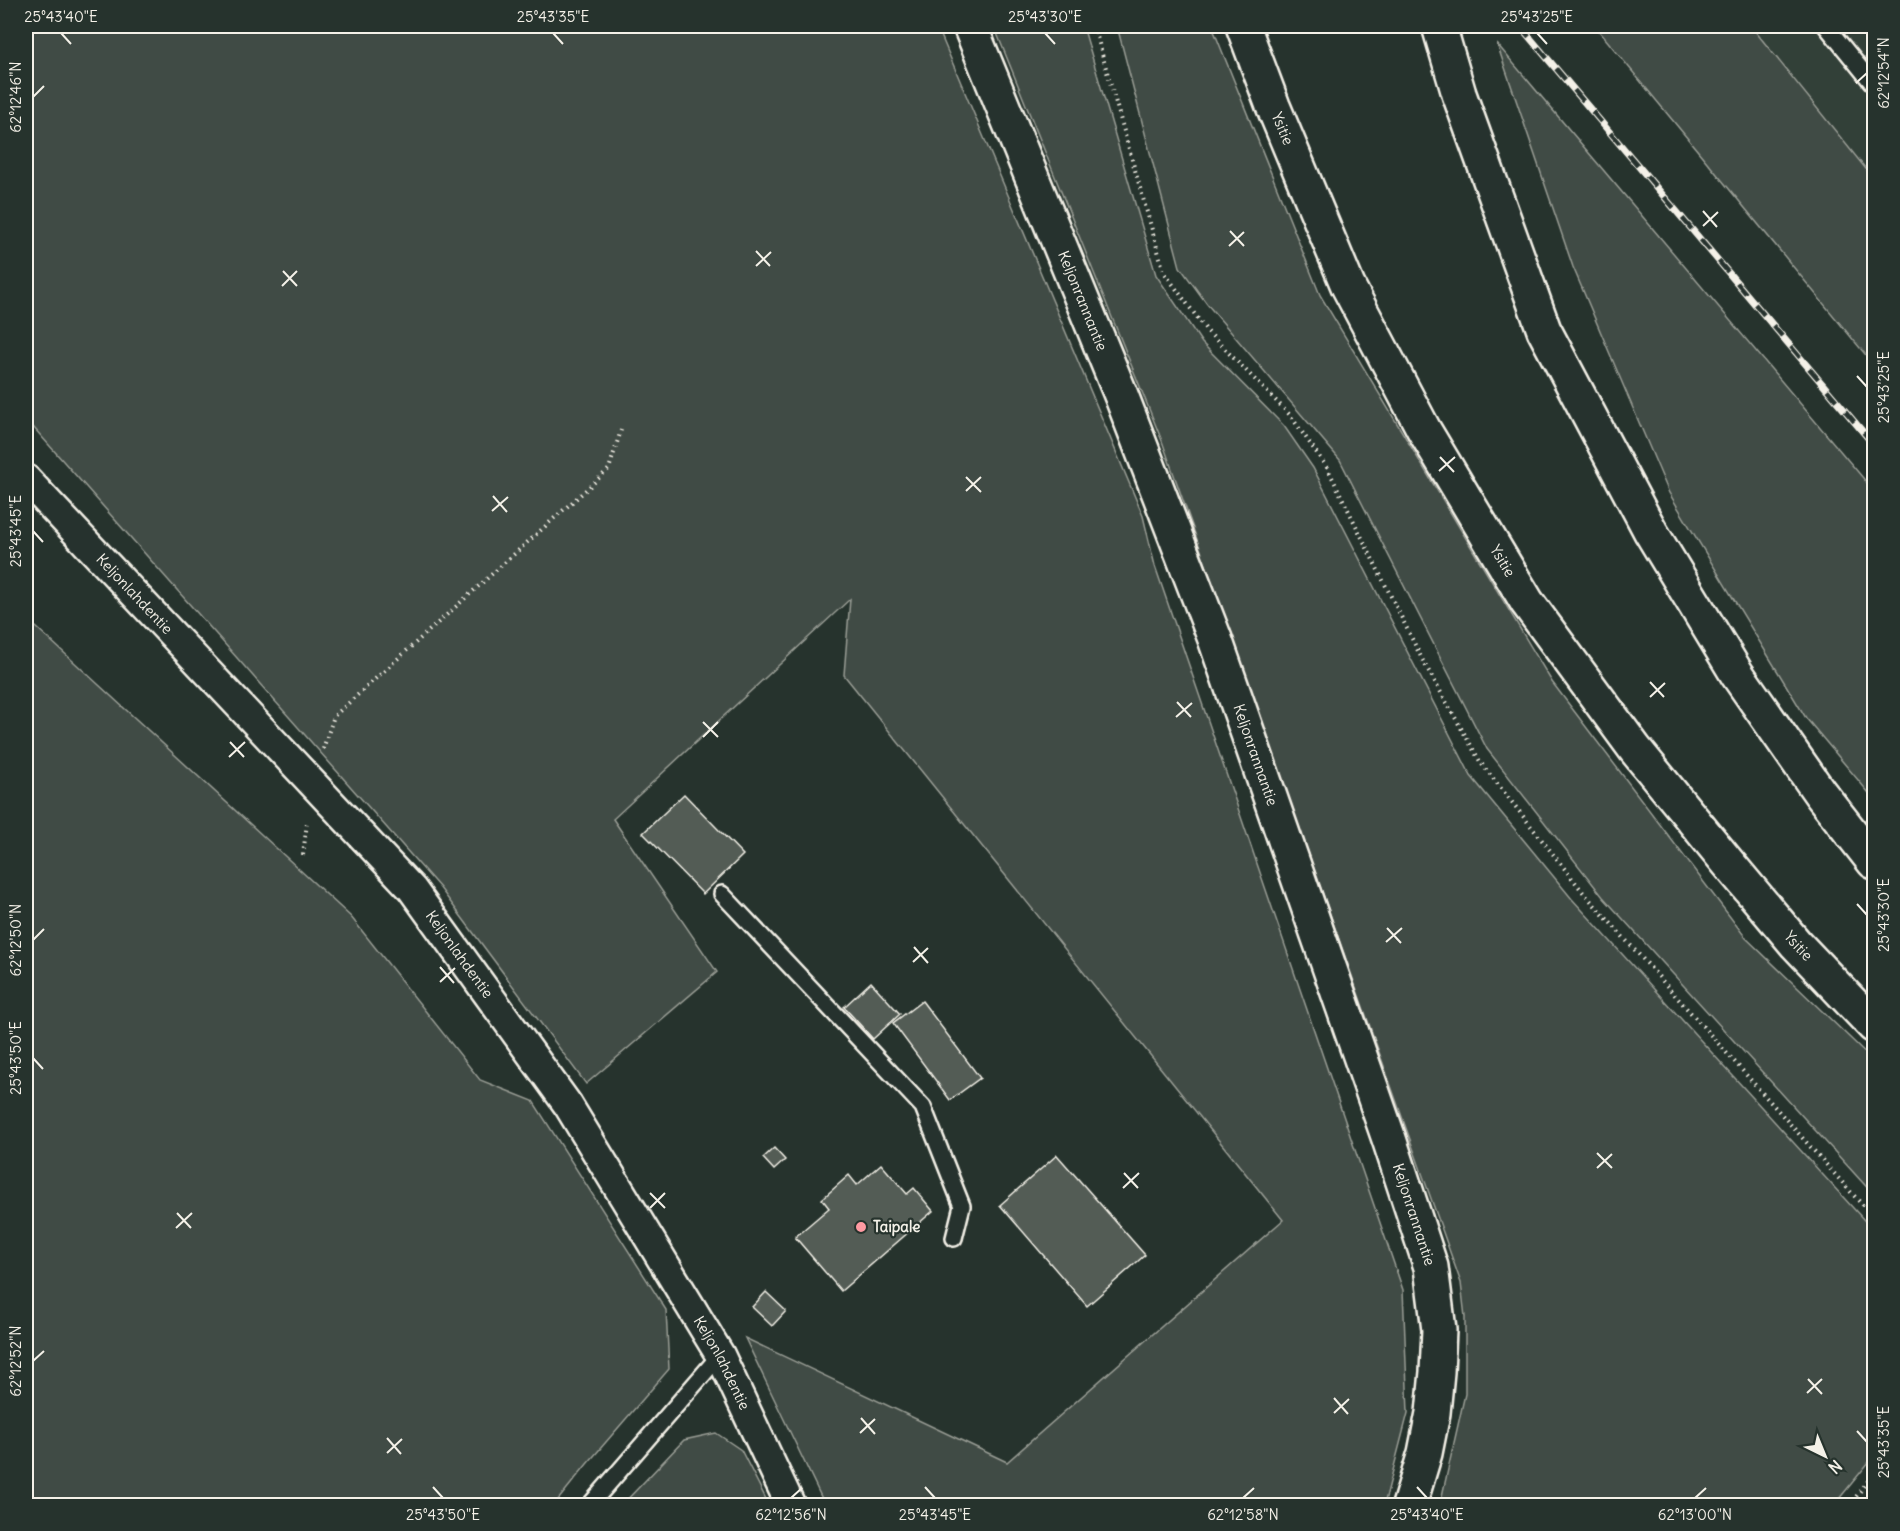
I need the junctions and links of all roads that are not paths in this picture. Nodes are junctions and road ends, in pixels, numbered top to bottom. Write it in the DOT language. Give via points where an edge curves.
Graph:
graph roads {
  1 [pos="970,26"];
  2 [pos="1243,26"];
  3 [pos="1438,26"];
  4 [pos="1826,26"];
  5 [pos="1875,85"];
  6 [pos="26,479"];
  7 [pos="1875,862"];
  8 [pos="722,894"];
  9 [pos="1875,1026"];
  10 [pos="954,1238"];
  11 [pos="720,1355"];
  12 [pos="589,1506"];
  13 [pos="791,1506"];
  14 [pos="1409,1506"];
  1 -- 14 [label="main road, Keljonrannantie" via="1121,395 1215,639 1431,1267 1439,1329 1437,1372 1425,1453"];
  2 -- 9 [label="main road, Ysitie" via="1348,286 1424,430 1527,602 1635,749 1715,847 1797,944"];
  3 -- 7 [label="main road" via="1544,330 1651,532 1737,674 1820,793"];
  4 -- 5 [label="lane"];
  6 -- 11 [label="street, Keljonlahdentie" via="412,889 568,1105"];
  8 -- 10 [label="lane" via="923,1107 962,1206"];
  11 -- 12 [label="lane"];
  11 -- 13 [label="street, Keljonlahdentie"];
}
